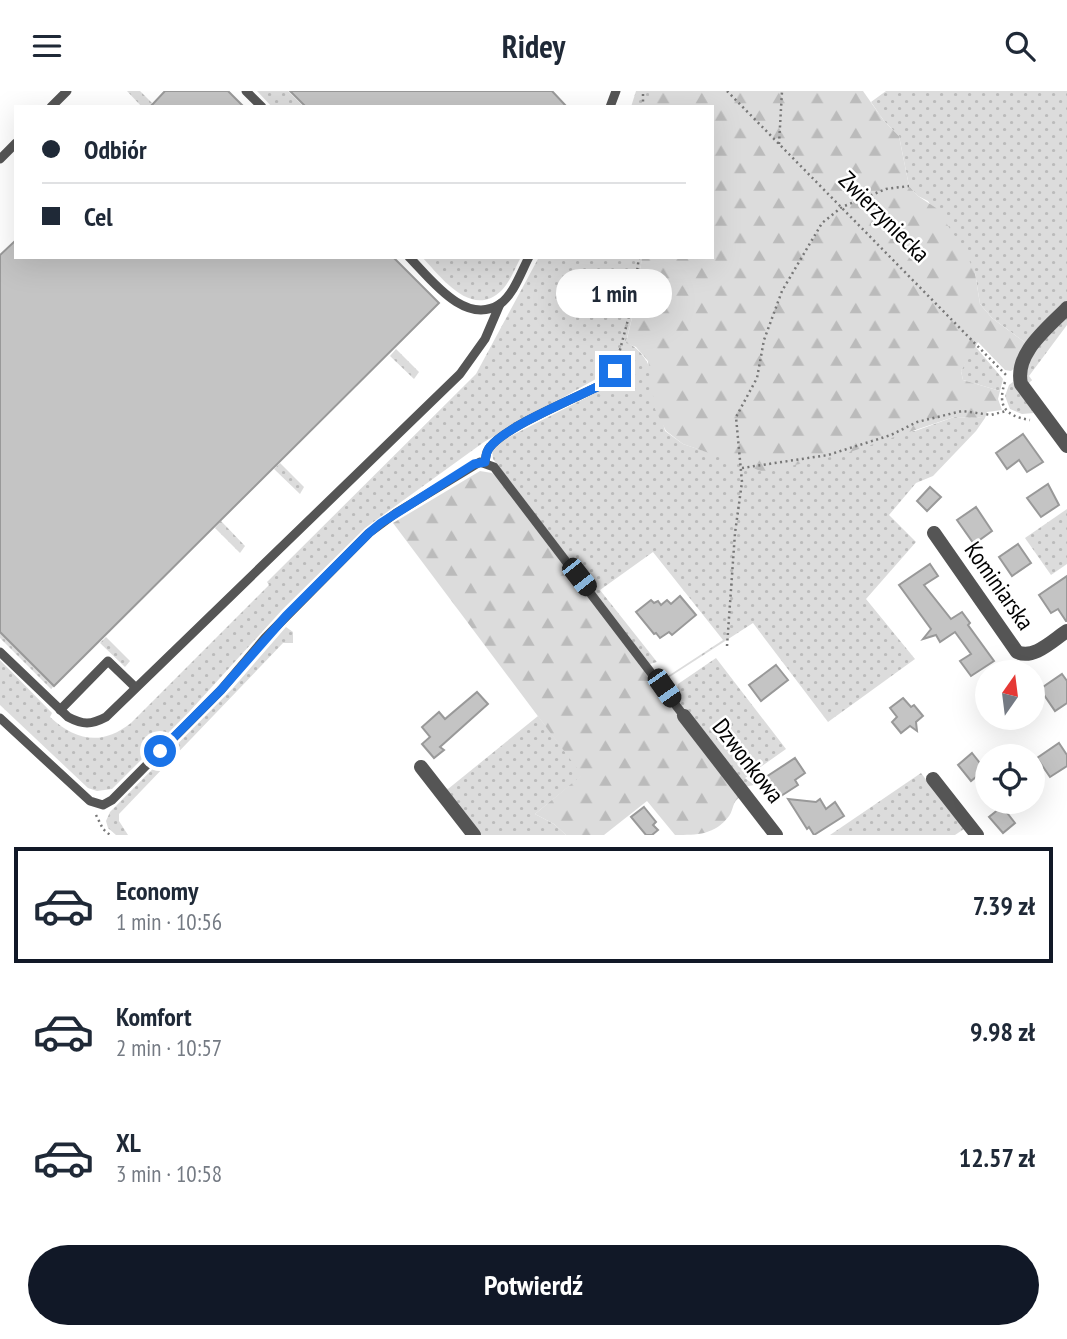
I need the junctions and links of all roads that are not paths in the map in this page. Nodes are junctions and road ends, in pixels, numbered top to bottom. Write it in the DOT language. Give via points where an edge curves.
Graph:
graph roads {
  1 [pos="67,91"];
  2 [pos="246,91"];
  3 [pos="53,105"];
  4 [pos="259,105"];
  5 [pos="14,145"];
  6 [pos="0,159"];
  7 [pos="411,259"];
  8 [pos="528,259"];
  9 [pos="500,304"];
  10 [pos="1067,308"];
  11 [pos="615,371"];
  12 [pos="1064,437"];
  13 [pos="485,462"];
  14 [pos="934,533"];
  15 [pos="1067,631"];
  16 [pos="0,652"];
  17 [pos="135,687"];
  18 [pos="60,710"];
  19 [pos="684,716"];
  20 [pos="0,718"];
  21 [pos="421,767"];
  22 [pos="933,779"];
  23 [pos="474,835"];
  24 [pos="776,835"];
  25 [pos="977,835"];
  1 -- 3 [label="lane"];
  2 -- 4 [label="lane"];
  5 -- 6 [label="lane"];
  7 -- 9 [label="lane" via="450,299 478,309"];
  8 -- 9 [label="lane"];
  9 -- 17 [label="lane" via="485,339 460,374"];
  10 -- 12 [label="street" via="1026,353 1020,372 1021,384"];
  11 -- 13 [label="lane" via="609,381 505,433 490,446"];
  13 -- 19 [label="lane" via="494,467"];
  13 -- 20 [label="lane" via="474,464 381,523 103,805 90,801"];
  14 -- 15 [label="street, Kominiarska" via="1017,652 1034,653"];
  16 -- 18 [label="lane"];
  17 -- 18 [label="lane" via="93,724 82,724"];
  17 -- 18 [label="lane" via="108,661"];
  19 -- 24 [label="street, Dzwonkowa"];
  21 -- 23 [label="street"];
  22 -- 25 [label="street"];
}
